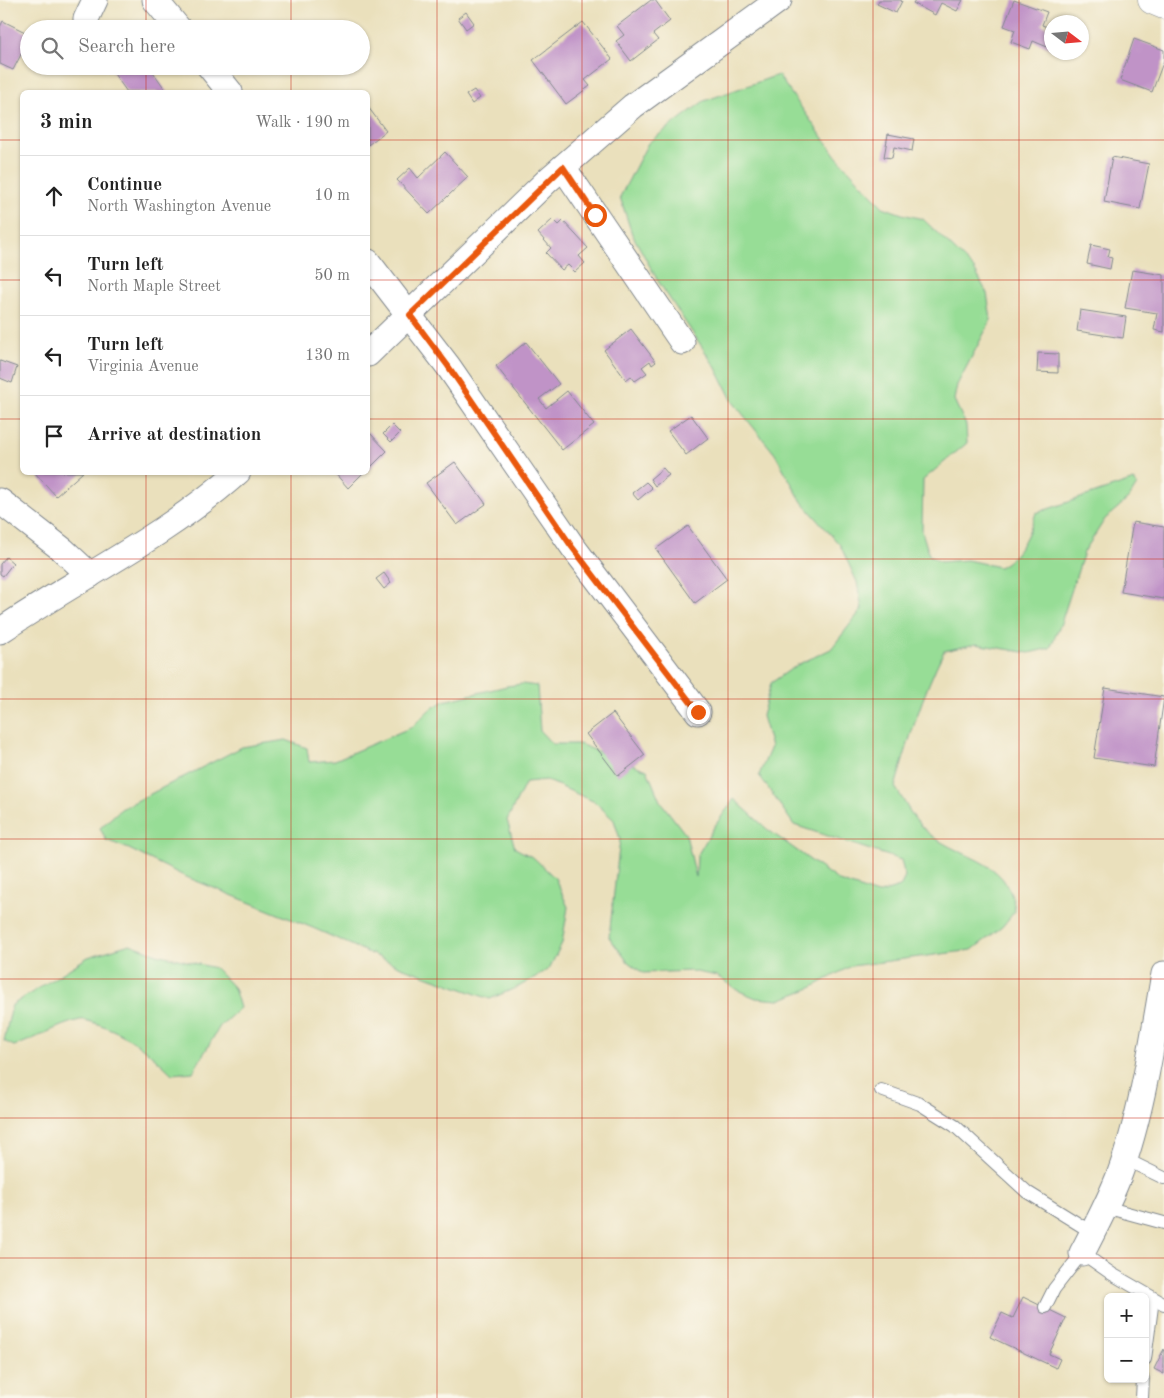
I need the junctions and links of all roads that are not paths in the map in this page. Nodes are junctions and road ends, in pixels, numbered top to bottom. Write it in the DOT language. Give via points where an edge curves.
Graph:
graph roads {
  1 [pos="155,0"];
  2 [pos="779,0"];
  3 [pos="1152,0"];
  4 [pos="1164,5"];
  5 [pos="171,20"];
  6 [pos="216,75"];
  7 [pos="228,90"];
  8 [pos="563,167"];
  9 [pos="370,265"];
  10 [pos="410,315"];
  11 [pos="682,342"];
  12 [pos="370,352"];
  13 [pos="234,475"];
  14 [pos="0,501"];
  15 [pos="90,575"];
  16 [pos="0,632"];
  17 [pos="698,712"];
  18 [pos="1164,974"];
  19 [pos="1161,1005"];
  20 [pos="881,1090"];
  21 [pos="1125,1159"];
  22 [pos="1164,1178"];
  23 [pos="1105,1208"];
  24 [pos="1164,1223"];
  25 [pos="1088,1243"];
  26 [pos="1159,1301"];
  27 [pos="1044,1307"];
  28 [pos="1149,1342"];
  29 [pos="1143,1383"];
  30 [pos="1142,1398"];
  1 -- 5 [label="street"];
  2 -- 8 [label="street" via="633,106"];
  3 -- 4 [label="main road"];
  6 -- 7 [label="street"];
  8 -- 10 [label="street"];
  8 -- 11 [label="street"];
  9 -- 10 [label="street"];
  10 -- 12 [label="street"];
  10 -- 17 [label="street" via="572,547"];
  13 -- 15 [label="street" via="184,516"];
  14 -- 15 [label="street"];
  15 -- 16 [label="street"];
  18 -- 19 [label="street"];
  19 -- 21 [label="street"];
  20 -- 25 [label="lane" via="920,1104 955,1126 1026,1192"];
  21 -- 22 [label="lane"];
  21 -- 23 [label="street"];
  23 -- 24 [label="lane"];
  23 -- 25 [label="street"];
  25 -- 26 [label="lane" via="1112,1274"];
  25 -- 27 [label="lane"];
  26 -- 28 [label="lane"];
  29 -- 30 [label="lane"];
}
